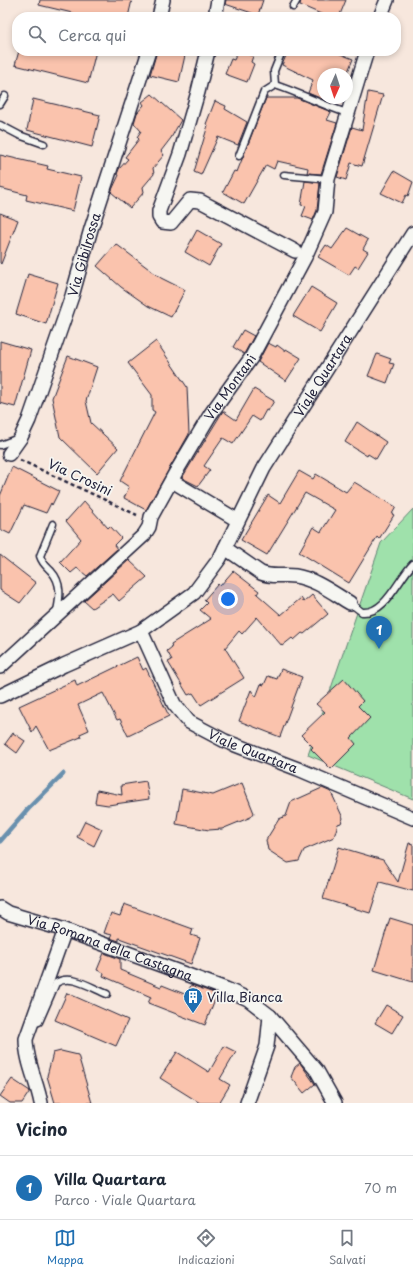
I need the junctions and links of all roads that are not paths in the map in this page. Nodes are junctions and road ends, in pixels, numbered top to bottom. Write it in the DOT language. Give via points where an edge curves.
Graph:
graph roads {
  1 [pos="163,0"];
  2 [pos="218,0"];
  3 [pos="297,0"];
  4 [pos="387,0"];
  5 [pos="293,7"];
  6 [pos="159,12"];
  7 [pos="216,12"];
  8 [pos="382,12"];
  9 [pos="147,56"];
  10 [pos="207,56"];
  11 [pos="280,56"];
  12 [pos="365,56"];
  13 [pos="275,85"];
  14 [pos="5,96"];
  15 [pos="0,104"];
  16 [pos="347,113"];
  17 [pos="0,125"];
  18 [pos="44,144"];
  19 [pos="238,156"];
  20 [pos="284,175"];
  21 [pos="328,179"];
  22 [pos="413,233"];
  23 [pos="295,251"];
  24 [pos="4,449"];
  25 [pos="172,481"];
  26 [pos="238,520"];
  27 [pos="54,524"];
  28 [pos="225,548"];
  29 [pos="413,564"];
  30 [pos="350,603"];
  31 [pos="56,617"];
  32 [pos="141,631"];
  33 [pos="0,666"];
  34 [pos="0,696"];
  35 [pos="413,818"];
  36 [pos="3,912"];
  37 [pos="64,930"];
  38 [pos="107,994"];
  39 [pos="270,1016"];
  40 [pos="33,1020"];
  41 [pos="41,1103"];
  42 [pos="248,1103"];
  43 [pos="335,1103"];
  1 -- 6 [label="street"];
  2 -- 7 [label="street"];
  3 -- 5 [label="lane"];
  4 -- 8 [label="street"];
  9 -- 24 [label="street, Via Gibilrossa" via="30,420 21,437"];
  10 -- 23 [label="street" via="180,154 159,217 165,223 171,223 190,200 200,201"];
  11 -- 13 [label="lane" via="274,71"];
  12 -- 16 [label="street, Via Montani"];
  13 -- 16 [label="lane"];
  13 -- 19 [label="lane" via="264,92"];
  14 -- 15 [label="lane"];
  16 -- 21 [label="street, Via Montani"];
  17 -- 18 [label="lane"];
  20 -- 21 [label="lane"];
  21 -- 25 [label="street, Via Montani" via="325,212 305,258 250,358 210,415"];
  22 -- 26 [label="street, Viale Quartara" via="264,468"];
  25 -- 26 [label="street"];
  25 -- 31 [label="street, Via Montani" via="144,535"];
  26 -- 28 [label="street, Viale Quartara"];
  27 -- 31 [label="lane" via="40,556 42,563 58,582 60,596"];
  28 -- 30 [label="street" via="261,573 268,576 294,576 311,580"];
  28 -- 32 [label="street, Viale Quartara" via="194,593"];
  29 -- 30 [label="lane" via="375,611 362,612"];
  31 -- 33 [label="street, Via Montani"];
  32 -- 34 [label="street, Viale Quartara"];
  32 -- 35 [label="street, Viale Quartara" via="174,704 189,722 225,741"];
  36 -- 37 [label="street, Via Romana della Castagna"];
  37 -- 39 [label="street, Via Romana della Castagna" via="226,989 248,999"];
  37 -- 40 [label="street"];
  38 -- 40 [label="lane" via="72,980 59,981 39,1022"];
  39 -- 42 [label="street" via="267,1046"];
  39 -- 43 [label="street, Via Romana della Castagna" via="317,1071"];
  40 -- 41 [label="street" via="26,1044"];
}
